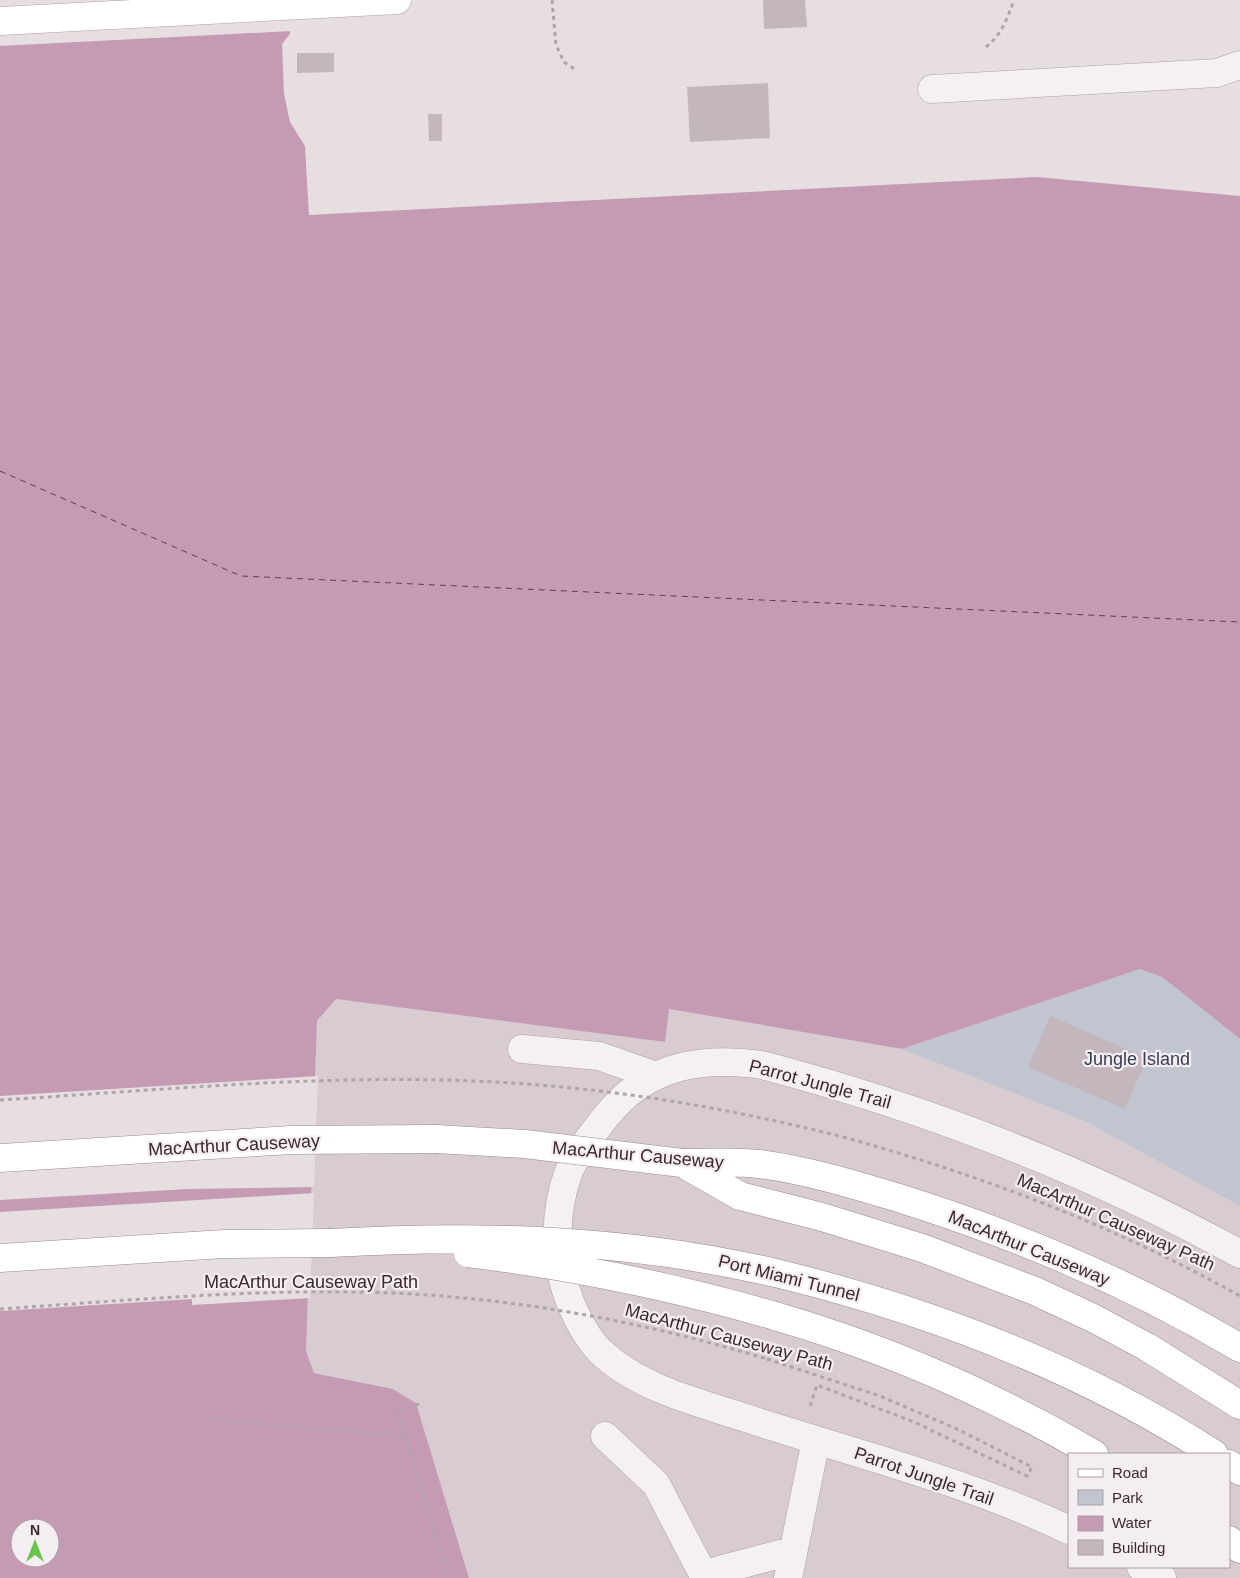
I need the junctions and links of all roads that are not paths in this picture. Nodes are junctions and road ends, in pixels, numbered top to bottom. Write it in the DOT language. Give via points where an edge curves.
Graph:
graph roads {
  1 [pos="397,0"];
  2 [pos="0,21"];
  3 [pos="1240,65"];
  4 [pos="932,89"];
  5 [pos="522,1050"];
  6 [pos="656,1076"];
  7 [pos="0,1158"];
  8 [pos="682,1163"];
  9 [pos="330,1243"];
  10 [pos="1240,1254"];
  11 [pos="0,1258"];
  12 [pos="1240,1348"];
  13 [pos="1240,1405"];
  14 [pos="816,1427"];
  15 [pos="604,1436"];
  16 [pos="1092,1453"];
  17 [pos="1212,1453"];
  18 [pos="1068,1530"];
  19 [pos="1230,1541"];
  20 [pos="1240,1549"];
  21 [pos="792,1551"];
  22 [pos="1144,1568"];
  23 [pos="704,1576"];
  24 [pos="788,1578"];
  25 [pos="1162,1578"];
  1 -- 2 [label="main road"];
  3 -- 4 [label="street" via="1211,74"];
  5 -- 6 [label="street" via="598,1056"];
  6 -- 10 [label="street, Parrot Jungle Trail" via="707,1063 743,1063 848,1089 971,1130 1070,1170"];
  6 -- 14 [label="street, Parrot Jungle Trail" via="612,1109 570,1170 559,1210 559,1257 563,1279 578,1320 599,1351 627,1373 669,1391"];
  7 -- 8 [label="main road, MacArthur Causeway, bridge" via="291,1140 436,1139 525,1144"];
  8 -- 12 [label="main road, MacArthur Causeway" via="758,1164 818,1176 924,1206 1026,1243 1127,1288"];
  8 -- 13 [label="main road" via="740,1196 922,1248 1036,1291 1147,1346"];
  9 -- 11 [label="main road" via="224,1244"];
  9 -- 16 [label="main road, bridge" via="441,1250 544,1264 654,1285 775,1316 944,1379 1040,1424"];
  9 -- 17 [label="main road, Port Miami Tunnel, bridge" via="439,1238 607,1244 725,1261 784,1274 914,1311 1012,1348 1109,1394"];
  14 -- 18 [label="street, Parrot Jungle Trail"];
  14 -- 21 [label="street"];
  15 -- 23 [label="street" via="656,1484"];
  19 -- 20 [label="main road"];
  21 -- 23 [label="street"];
  21 -- 24 [label="street"];
  22 -- 25 [label="street"];
}
